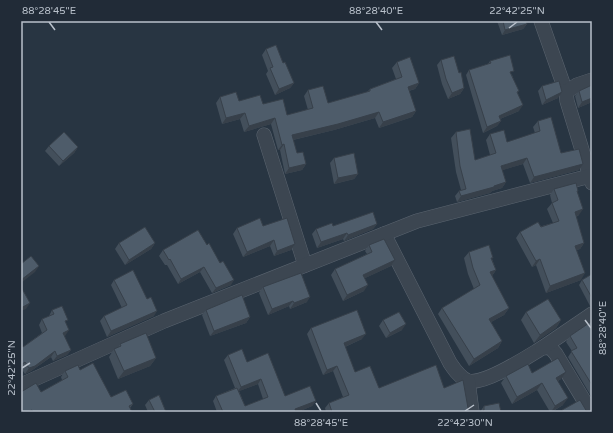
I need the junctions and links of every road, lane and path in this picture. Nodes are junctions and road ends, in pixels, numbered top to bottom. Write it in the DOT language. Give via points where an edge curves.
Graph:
graph roads {
  1 [pos="541,21"];
  2 [pos="592,80"];
  3 [pos="566,92"];
  4 [pos="264,135"];
  5 [pos="591,180"];
  6 [pos="384,234"];
  7 [pos="305,265"];
  8 [pos="592,314"];
  9 [pos="542,348"];
  10 [pos="468,381"];
  11 [pos="21,385"];
  12 [pos="472,412"];
  13 [pos="591,412"];
  1 -- 3 [label="street"];
  2 -- 3 [label="street"];
  3 -- 5 [label="street"];
  4 -- 7 [label="street"];
  5 -- 6 [label="street" via="417,221"];
  6 -- 7 [label="street"];
  6 -- 10 [label="street" via="450,363 459,375"];
  7 -- 11 [label="street" via="164,322"];
  8 -- 9 [label="street"];
  9 -- 10 [label="street" via="494,376"];
  9 -- 13 [label="street" via="550,347 556,354"];
  10 -- 12 [label="street"];
}
